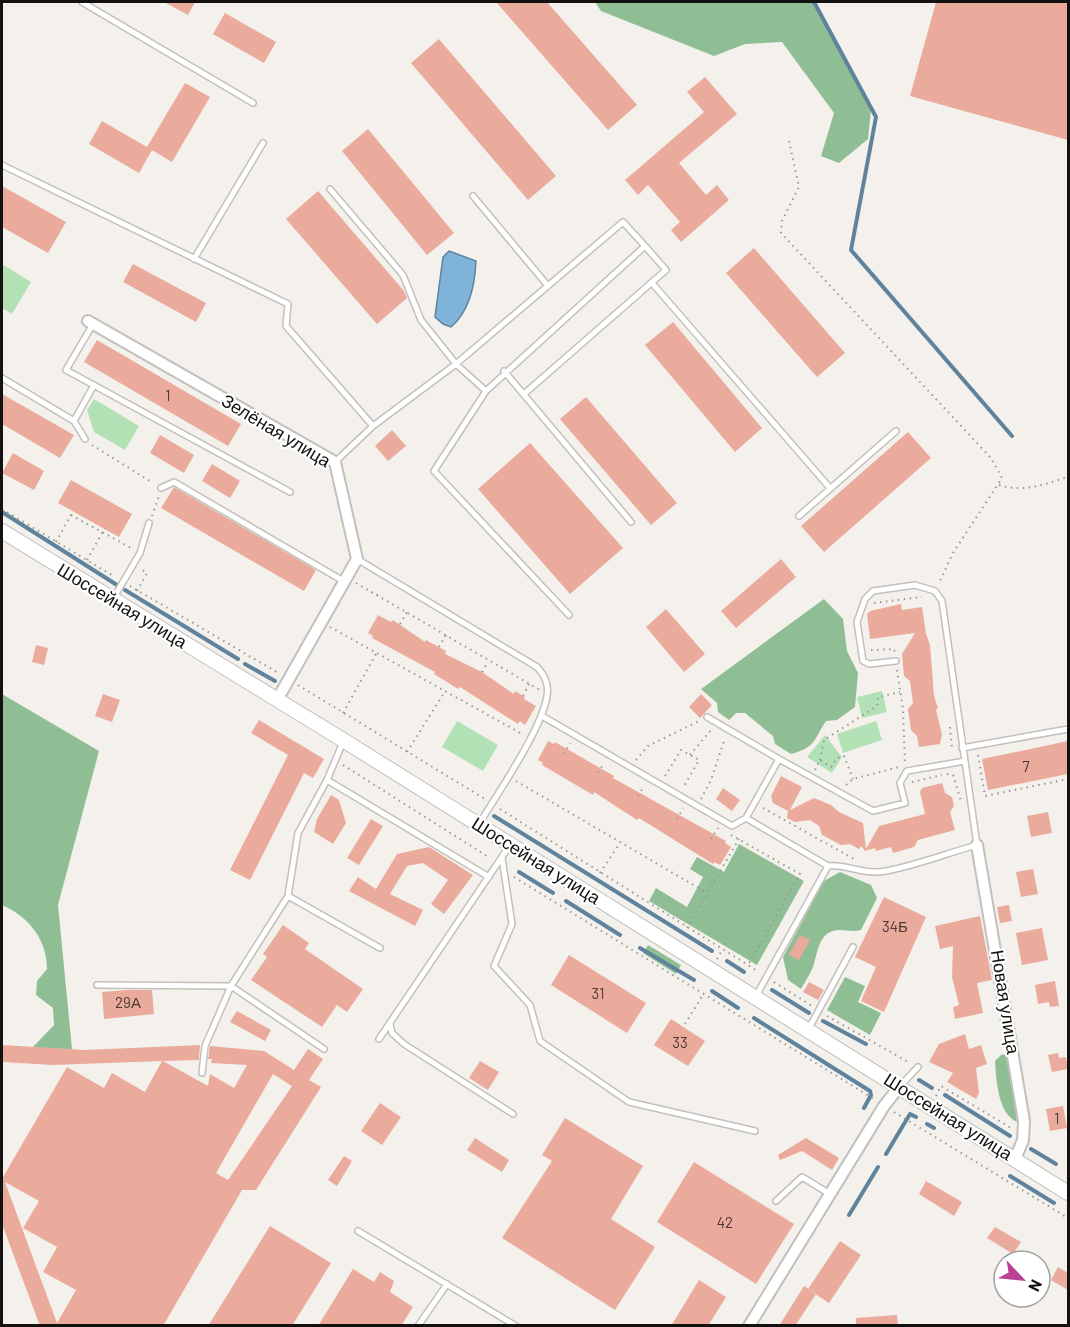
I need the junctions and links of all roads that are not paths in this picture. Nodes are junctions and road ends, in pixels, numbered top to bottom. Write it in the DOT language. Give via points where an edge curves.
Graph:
graph roads {
  1 [pos="82,2"];
  2 [pos="253,103"];
  3 [pos="263,142"];
  4 [pos="2,165"];
  5 [pos="330,189"];
  6 [pos="473,196"];
  7 [pos="645,246"];
  8 [pos="194,259"];
  9 [pos="652,283"];
  10 [pos="548,286"];
  11 [pos="90,322"];
  12 [pos="456,364"];
  13 [pos="504,371"];
  14 [pos="2,378"];
  15 [pos="94,385"];
  16 [pos="486,391"];
  17 [pos="524,394"];
  18 [pos="74,421"];
  19 [pos="374,426"];
  20 [pos="896,431"];
  21 [pos="85,439"];
  22 [pos="335,462"];
  23 [pos="161,488"];
  24 [pos="831,488"];
  25 [pos="290,492"];
  26 [pos="800,516"];
  27 [pos="631,522"];
  28 [pos="149,523"];
  29 [pos="2,531"];
  30 [pos="357,559"];
  31 [pos="346,580"];
  32 [pos="112,600"];
  33 [pos="569,615"];
  34 [pos="896,661"];
  35 [pos="277,700"];
  36 [pos="542,716"];
  37 [pos="707,717"];
  38 [pos="1068,729"];
  39 [pos="344,740"];
  40 [pos="962,748"];
  41 [pos="779,759"];
  42 [pos="965,761"];
  43 [pos="327,780"];
  44 [pos="746,818"];
  45 [pos="478,825"];
  46 [pos="510,845"];
  47 [pos="977,845"];
  48 [pos="502,858"];
  49 [pos="828,866"];
  50 [pos="489,877"];
  51 [pos="288,896"];
  52 [pos="853,947"];
  53 [pos="380,948"];
  54 [pos="97,985"];
  55 [pos="231,986"];
  56 [pos="755,997"];
  57 [pos="390,1024"];
  58 [pos="808,1030"];
  59 [pos="379,1039"];
  60 [pos="324,1049"];
  61 [pos="918,1067"];
  62 [pos="202,1073"];
  63 [pos="899,1087"];
  64 [pos="513,1114"];
  65 [pos="756,1131"];
  66 [pos="1015,1159"];
  67 [pos="1068,1193"];
  68 [pos="830,1194"];
  69 [pos="776,1201"];
  70 [pos="358,1231"];
  71 [pos="447,1284"];
  72 [pos="418,1326"];
  73 [pos="516,1326"];
  74 [pos="749,1326"];
  1 -- 2 [label="lane"];
  3 -- 8 [label="lane"];
  4 -- 8 [label="lane"];
  5 -- 12 [label="lane" via="404,275 421,320"];
  6 -- 10 [label="lane"];
  7 -- 9 [label="lane" via="666,270"];
  7 -- 10 [label="lane" via="623,222"];
  7 -- 13 [label="lane"];
  8 -- 19 [label="lane" via="288,304 286,326"];
  9 -- 17 [label="lane"];
  9 -- 24 [label="lane"];
  10 -- 12 [label="lane"];
  11 -- 15 [label="lane" via="66,370"];
  11 -- 22 [label="street, Зелёная улица"];
  12 -- 16 [label="lane"];
  12 -- 19 [label="lane"];
  13 -- 16 [label="lane"];
  13 -- 17 [label="lane"];
  14 -- 18 [label="lane"];
  15 -- 18 [label="lane"];
  15 -- 25 [label="lane"];
  16 -- 33 [label="lane" via="434,471"];
  17 -- 27 [label="lane"];
  18 -- 21 [label="lane"];
  19 -- 22 [label="lane"];
  20 -- 24 [label="lane"];
  22 -- 30 [label="street, Зелёная улица"];
  23 -- 31 [label="lane" via="174,482"];
  24 -- 26 [label="lane"];
  28 -- 32 [label="lane" via="140,553"];
  29 -- 32 [label="main road, Шоссейная улица"];
  30 -- 31 [label="street"];
  30 -- 36 [label="lane" via="537,667 546,676 548,695"];
  31 -- 35 [label="street"];
  32 -- 35 [label="main road, Шоссейная улица"];
  34 -- 40 [label="lane" via="869,664 863,660 857,622 865,599 873,591 915,585 936,591 942,601"];
  35 -- 39 [label="main road, Шоссейная улица"];
  36 -- 44 [label="lane" via="732,826"];
  36 -- 45 [label="lane"];
  37 -- 41 [label="lane"];
  38 -- 40 [label="lane"];
  39 -- 43 [label="lane"];
  39 -- 45 [label="main road, Шоссейная улица"];
  40 -- 42 [label="lane"];
  41 -- 42 [label="lane" via="873,811 905,804 900,783 907,771"];
  41 -- 44 [label="lane"];
  42 -- 47 [label="lane"];
  43 -- 50 [label="lane"];
  43 -- 51 [label="lane" via="298,833"];
  44 -- 49 [label="lane"];
  45 -- 46 [label="main road, Шоссейная улица"];
  46 -- 48 [label="lane"];
  46 -- 56 [label="main road, Шоссейная улица"];
  47 -- 49 [label="lane" via="880,872 857,870 844,864"];
  47 -- 66 [label="street, Новая улица" via="1024,1121"];
  48 -- 50 [label="lane"];
  48 -- 65 [label="lane" via="512,924 494,966 530,1005 540,1041 629,1102"];
  49 -- 56 [label="lane"];
  50 -- 57 [label="lane"];
  51 -- 53 [label="lane"];
  51 -- 55 [label="lane"];
  52 -- 58 [label="lane"];
  54 -- 55 [label="lane"];
  55 -- 60 [label="lane"];
  55 -- 62 [label="lane" via="205,1046"];
  56 -- 58 [label="main road, Шоссейная улица"];
  57 -- 59 [label="lane"];
  57 -- 64 [label="lane" via="392,1033 404,1044"];
  58 -- 63 [label="main road, Шоссейная улица"];
  61 -- 63 [label="lane"];
  63 -- 66 [label="main road, Шоссейная улица"];
  63 -- 68 [label="street"];
  66 -- 67 [label="main road, Шоссейная улица"];
  68 -- 69 [label="lane" via="802,1177"];
  68 -- 74 [label="street"];
  70 -- 71 [label="lane"];
  71 -- 72 [label="lane"];
  71 -- 73 [label="lane"];
}
